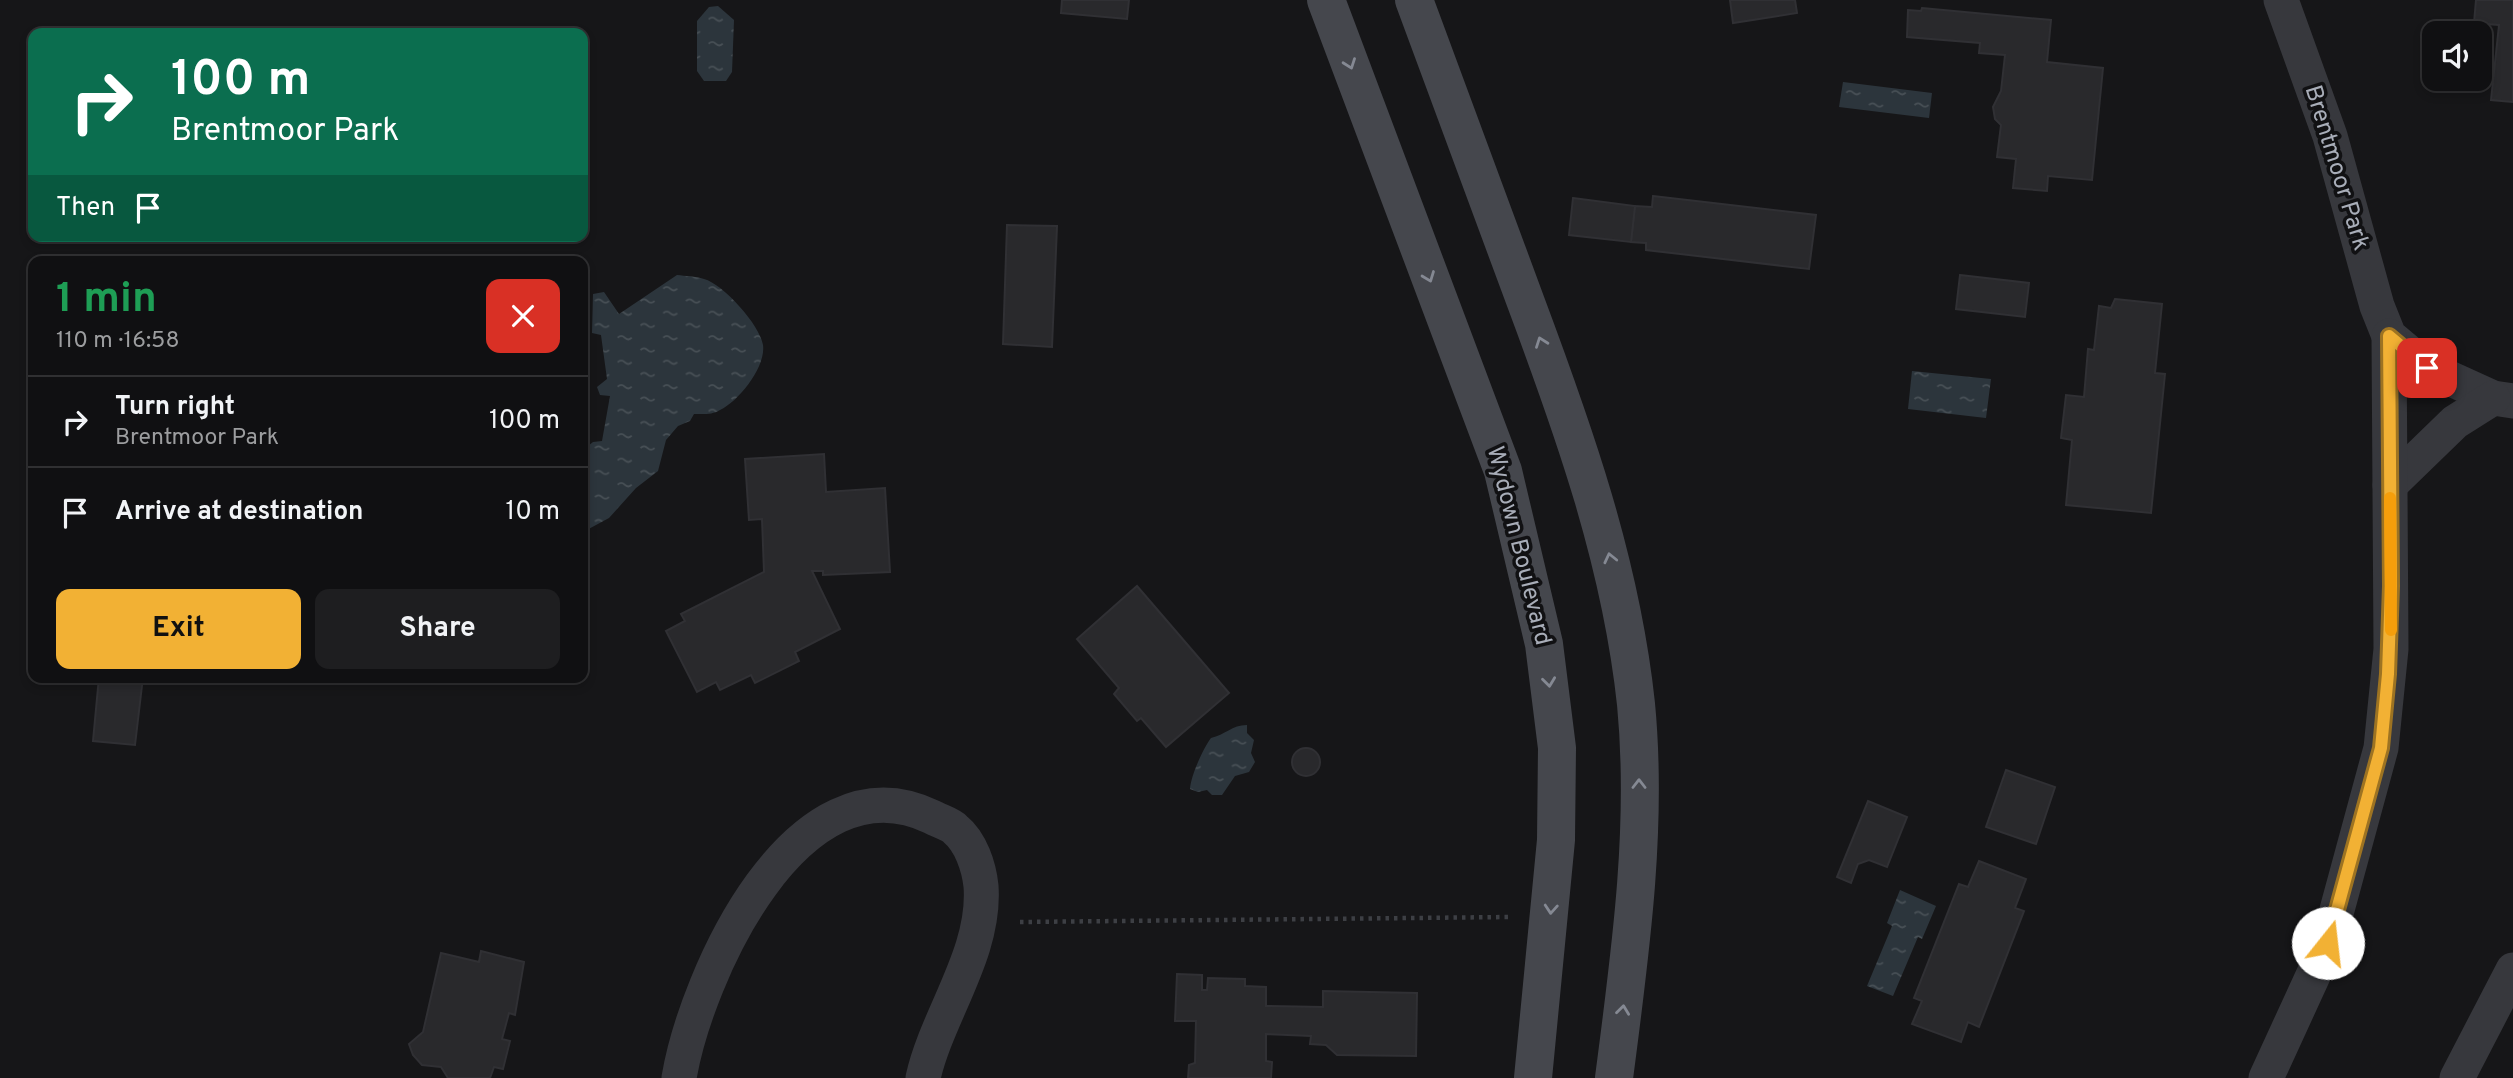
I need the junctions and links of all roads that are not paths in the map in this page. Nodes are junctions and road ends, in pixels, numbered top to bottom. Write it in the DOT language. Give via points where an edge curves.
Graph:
graph roads {
  1 [pos="1326,0"];
  2 [pos="1414,0"];
  3 [pos="2281,0"];
  4 [pos="2389,336"];
  5 [pos="2503,399"];
  6 [pos="2390,485"];
  7 [pos="2513,970"];
  8 [pos="679,1078"];
  9 [pos="923,1078"];
  10 [pos="1533,1078"];
  11 [pos="1615,1078"];
  12 [pos="2266,1078"];
  13 [pos="2457,1078"];
  1 -- 10 [label="street, Wydown Boulevard, one-way" via="1503,471 1544,643 1558,748 1556,840"];
  11 -- 2 [label="street, one-way" via="1637,851 1636,705 1626,634 1597,504 1577,442"];
  3 -- 4 [label="street, Brentmoor Park" via="2330,136"];
  4 -- 5 [label="street, Brentmoor Park" via="2427,368"];
  4 -- 6 [label="street, Brentmoor Park"];
  5 -- 6 [label="street, Brentmoor Park" via="2455,422"];
  6 -- 12 [label="street, Brentmoor Park" via="2391,649 2381,748 2328,943"];
  7 -- 13 [label="street"];
  8 -- 9 [label="street" via="685,1039 739,915 792,848 842,811 882,806 917,810 956,829 976,860 981,888 968,957 929,1051"];
}
